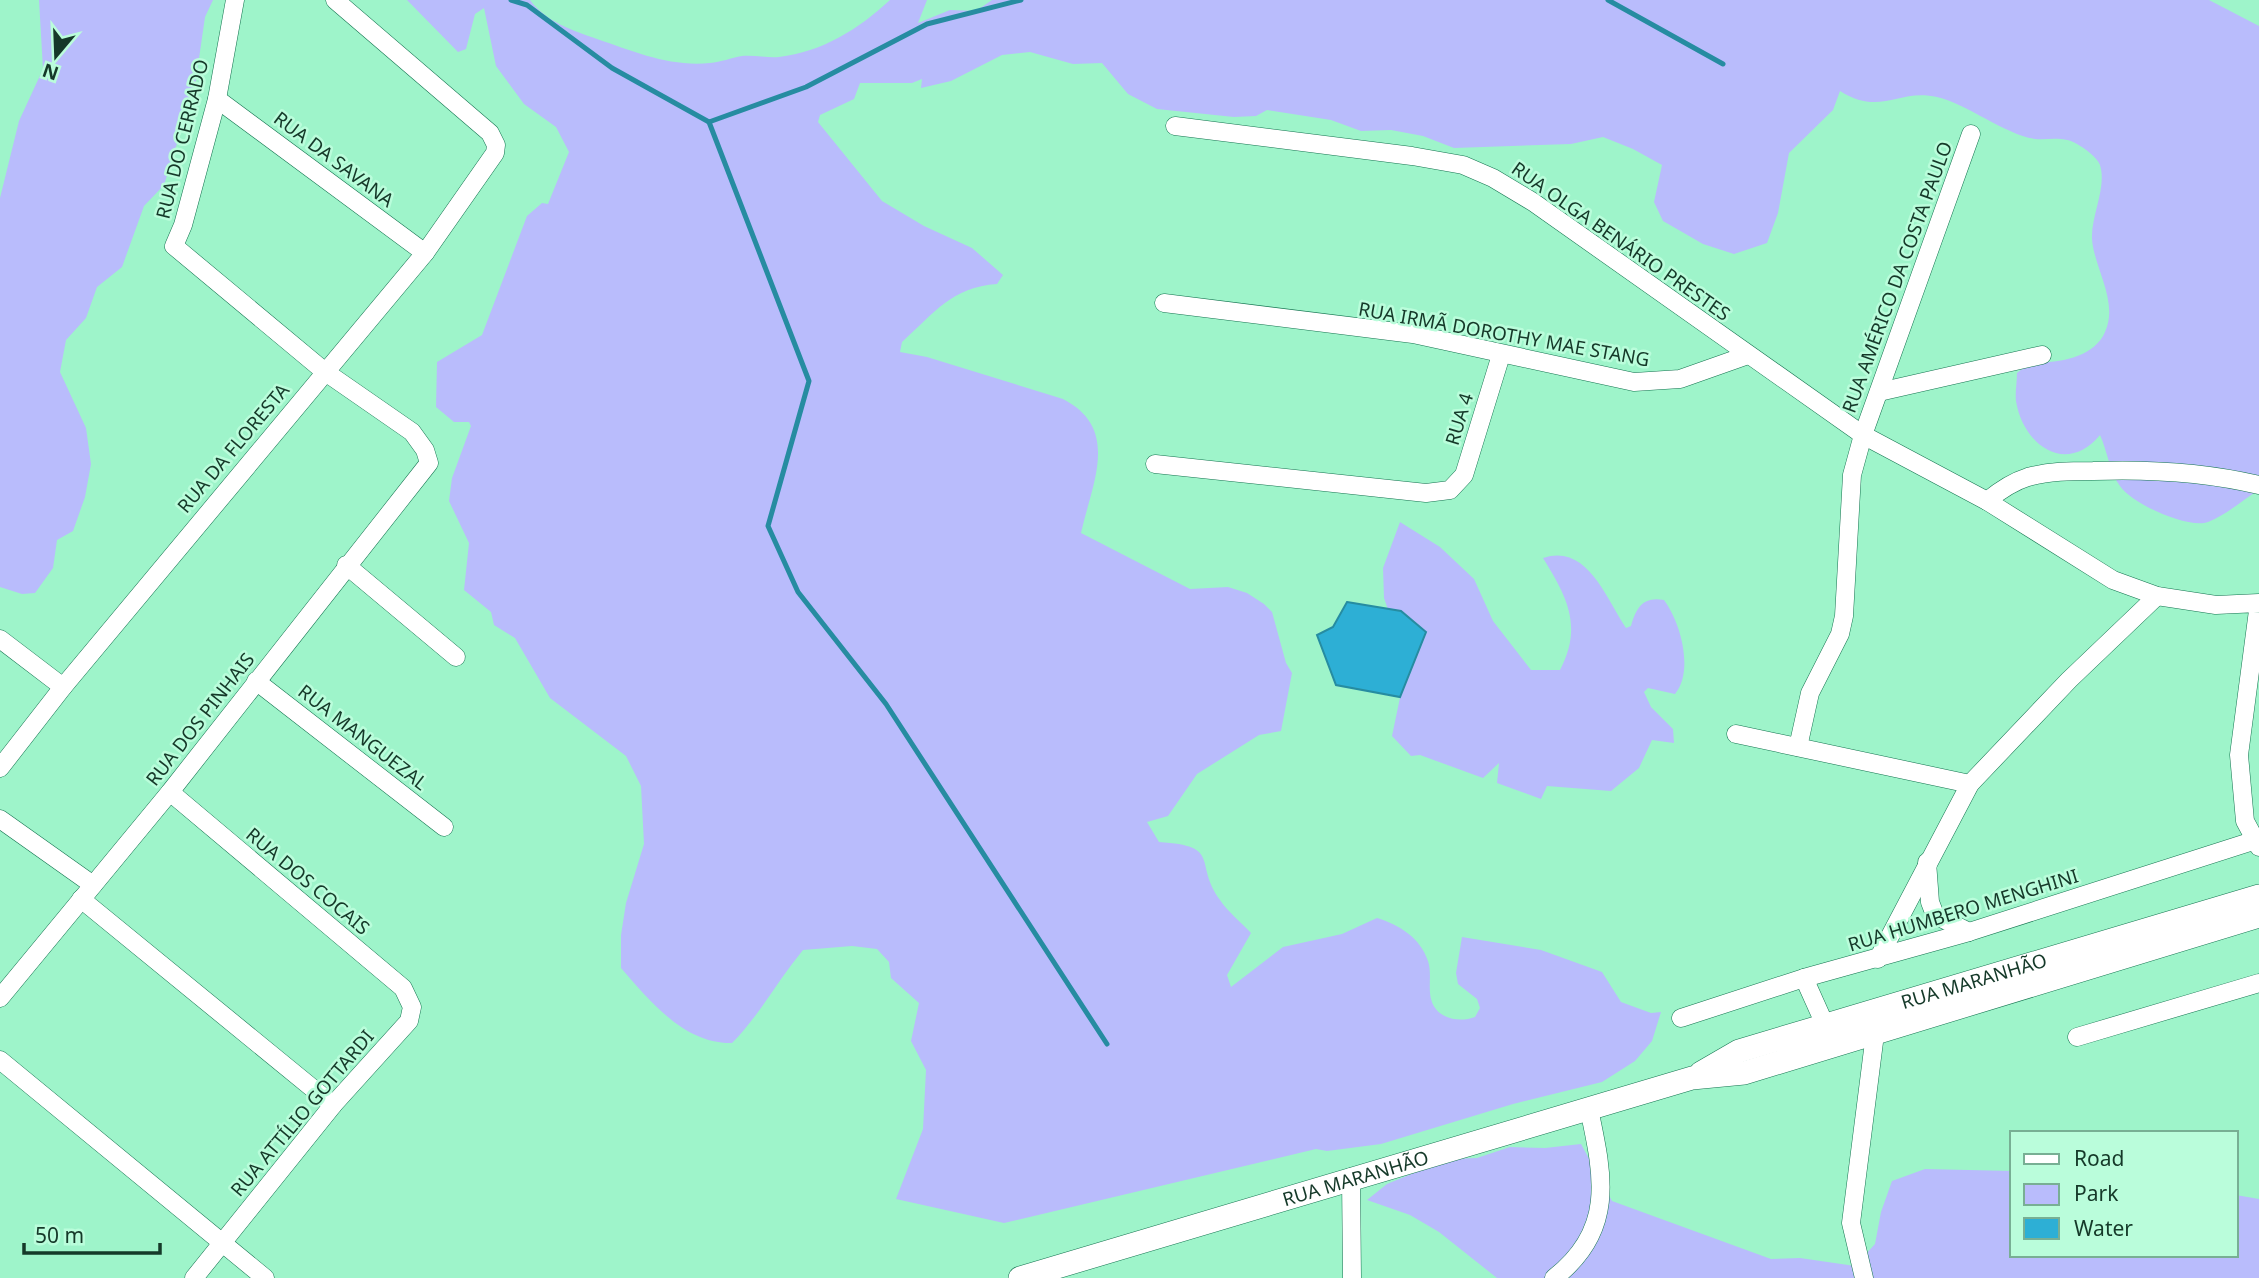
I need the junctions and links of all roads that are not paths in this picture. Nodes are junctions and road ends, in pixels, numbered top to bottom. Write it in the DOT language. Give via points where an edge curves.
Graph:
graph roads {
  1 [pos="235,0"];
  2 [pos="335,0"];
  3 [pos="217,99"];
  4 [pos="1175,126"];
  5 [pos="1971,134"];
  6 [pos="425,253"];
  7 [pos="1164,303"];
  8 [pos="1501,355"];
  9 [pos="1748,355"];
  10 [pos="2042,355"];
  11 [pos="324,371"];
  12 [pos="1878,392"];
  13 [pos="1863,435"];
  14 [pos="1155,464"];
  15 [pos="2259,485"];
  16 [pos="1987,501"];
  17 [pos="346,565"];
  18 [pos="2157,596"];
  19 [pos="2259,603"];
  20 [pos="0,639"];
  21 [pos="456,657"];
  22 [pos="256,681"];
  23 [pos="63,687"];
  24 [pos="1736,734"];
  25 [pos="1798,747"];
  26 [pos="0,768"];
  27 [pos="1970,785"];
  28 [pos="170,792"];
  29 [pos="0,819"];
  30 [pos="444,827"];
  31 [pos="2258,842"];
  32 [pos="1927,862"];
  33 [pos="93,885"];
  34 [pos="2259,896"];
  35 [pos="80,899"];
  36 [pos="2259,916"];
  37 [pos="1969,932"];
  38 [pos="1878,959"];
  39 [pos="1804,978"];
  40 [pos="2258,986"];
  41 [pos="0,998"];
  42 [pos="412,1007"];
  43 [pos="1681,1018"];
  44 [pos="1875,1034"];
  45 [pos="1829,1036"];
  46 [pos="2077,1037"];
  47 [pos="0,1060"];
  48 [pos="333,1105"];
  49 [pos="1589,1109"];
  50 [pos="1351,1177"];
  51 [pos="221,1243"];
  52 [pos="194,1278"];
  53 [pos="265,1278"];
  54 [pos="1020,1278"];
  55 [pos="1352,1278"];
  56 [pos="1554,1278"];
  57 [pos="1864,1278"];
  1 -- 3 [label="street, RUA DO CERRADO"];
  2 -- 6 [label="street, RUA DA FLORESTA" via="490,133 496,145 495,153"];
  3 -- 6 [label="street, RUA DA SAVANA"];
  3 -- 11 [label="street, RUA DO CERRADO" via="174,246"];
  4 -- 9 [label="street, RUA OLGA BENÁRIO PRESTES" via="1463,165 1532,202"];
  5 -- 12 [label="street, RUA AMÉRICO DA COSTA PAULO"];
  6 -- 11 [label="street, RUA DA FLORESTA"];
  7 -- 8 [label="street, RUA IRMÃ DOROTHY MAE STANG" via="1413,334"];
  8 -- 9 [label="street, RUA IRMÃ DOROTHY MAE STANG" via="1658,383"];
  8 -- 14 [label="street, RUA 4" via="1464,475 1450,490 1426,493"];
  9 -- 13 [label="street, RUA OLGA BENÁRIO PRESTES"];
  10 -- 12 [label="street"];
  11 -- 17 [label="street, RUA DOS PINHAIS" via="412,432 429,463"];
  11 -- 23 [label="street, RUA DA FLORESTA"];
  12 -- 13 [label="street, RUA AMÉRICO DA COSTA PAULO"];
  13 -- 16 [label="street, RUA OLGA BENÁRIO PRESTES"];
  13 -- 25 [label="street, RUA AMÉRICO DA COSTA PAULO" via="1851,484 1844,616 1840,634 1810,693"];
  15 -- 16 [label="street" via="2218,475 2144,470 2058,472 2028,477"];
  16 -- 18 [label="street, RUA OLGA BENÁRIO PRESTES" via="2113,580"];
  17 -- 21 [label="street"];
  17 -- 22 [label="street, RUA DOS PINHAIS"];
  18 -- 19 [label="street, RUA OLGA BENÁRIO PRESTES" via="2216,605"];
  18 -- 27 [label="street"];
  19 -- 31 [label="street" via="2239,755 2245,821"];
  20 -- 23 [label="street"];
  22 -- 28 [label="street, RUA DOS PINHAIS"];
  22 -- 30 [label="street, RUA MANGUEZAL"];
  23 -- 26 [label="street, RUA DA FLORESTA"];
  24 -- 25 [label="street"];
  25 -- 27 [label="street"];
  27 -- 32 [label="street"];
  28 -- 33 [label="street, RUA DOS PINHAIS"];
  28 -- 42 [label="street, RUA DOS COCAIS" via="403,988"];
  29 -- 33 [label="street"];
  31 -- 37 [label="street, RUA HUMBERO MENGHINI"];
  32 -- 37 [label="street" via="1930,902 1936,915"];
  32 -- 38 [label="street"];
  33 -- 35 [label="street, RUA DOS PINHAIS"];
  34 -- 45 [label="street, RUA MARANHÃO"];
  35 -- 41 [label="street, RUA DOS PINHAIS"];
  35 -- 48 [label="street"];
  36 -- 44 [label="street, RUA MARANHÃO"];
  37 -- 38 [label="street, RUA HUMBERO MENGHINI"];
  38 -- 39 [label="street, RUA HUMBERO MENGHINI"];
  39 -- 43 [label="street, RUA HUMBERO MENGHINI"];
  39 -- 45 [label="street"];
  40 -- 46 [label="street"];
  42 -- 48 [label="street, RUA ATTÍLIO GOTTARDI" via="409,1021"];
  44 -- 45 [label="street, RUA MARANHÃO"];
  44 -- 57 [label="street" via="1851,1223"];
  45 -- 49 [label="street, RUA MARANHÃO" via="1744,1073 1692,1078"];
  47 -- 51 [label="street"];
  48 -- 51 [label="street, RUA ATTÍLIO GOTTARDI"];
  49 -- 50 [label="street, RUA MARANHÃO"];
  49 -- 56 [label="street" via="1601,1168 1601,1203 1583,1245"];
  50 -- 54 [label="street, RUA MARANHÃO"];
  50 -- 55 [label="street"];
  51 -- 52 [label="street, RUA ATTÍLIO GOTTARDI"];
  51 -- 53 [label="street"];
}
